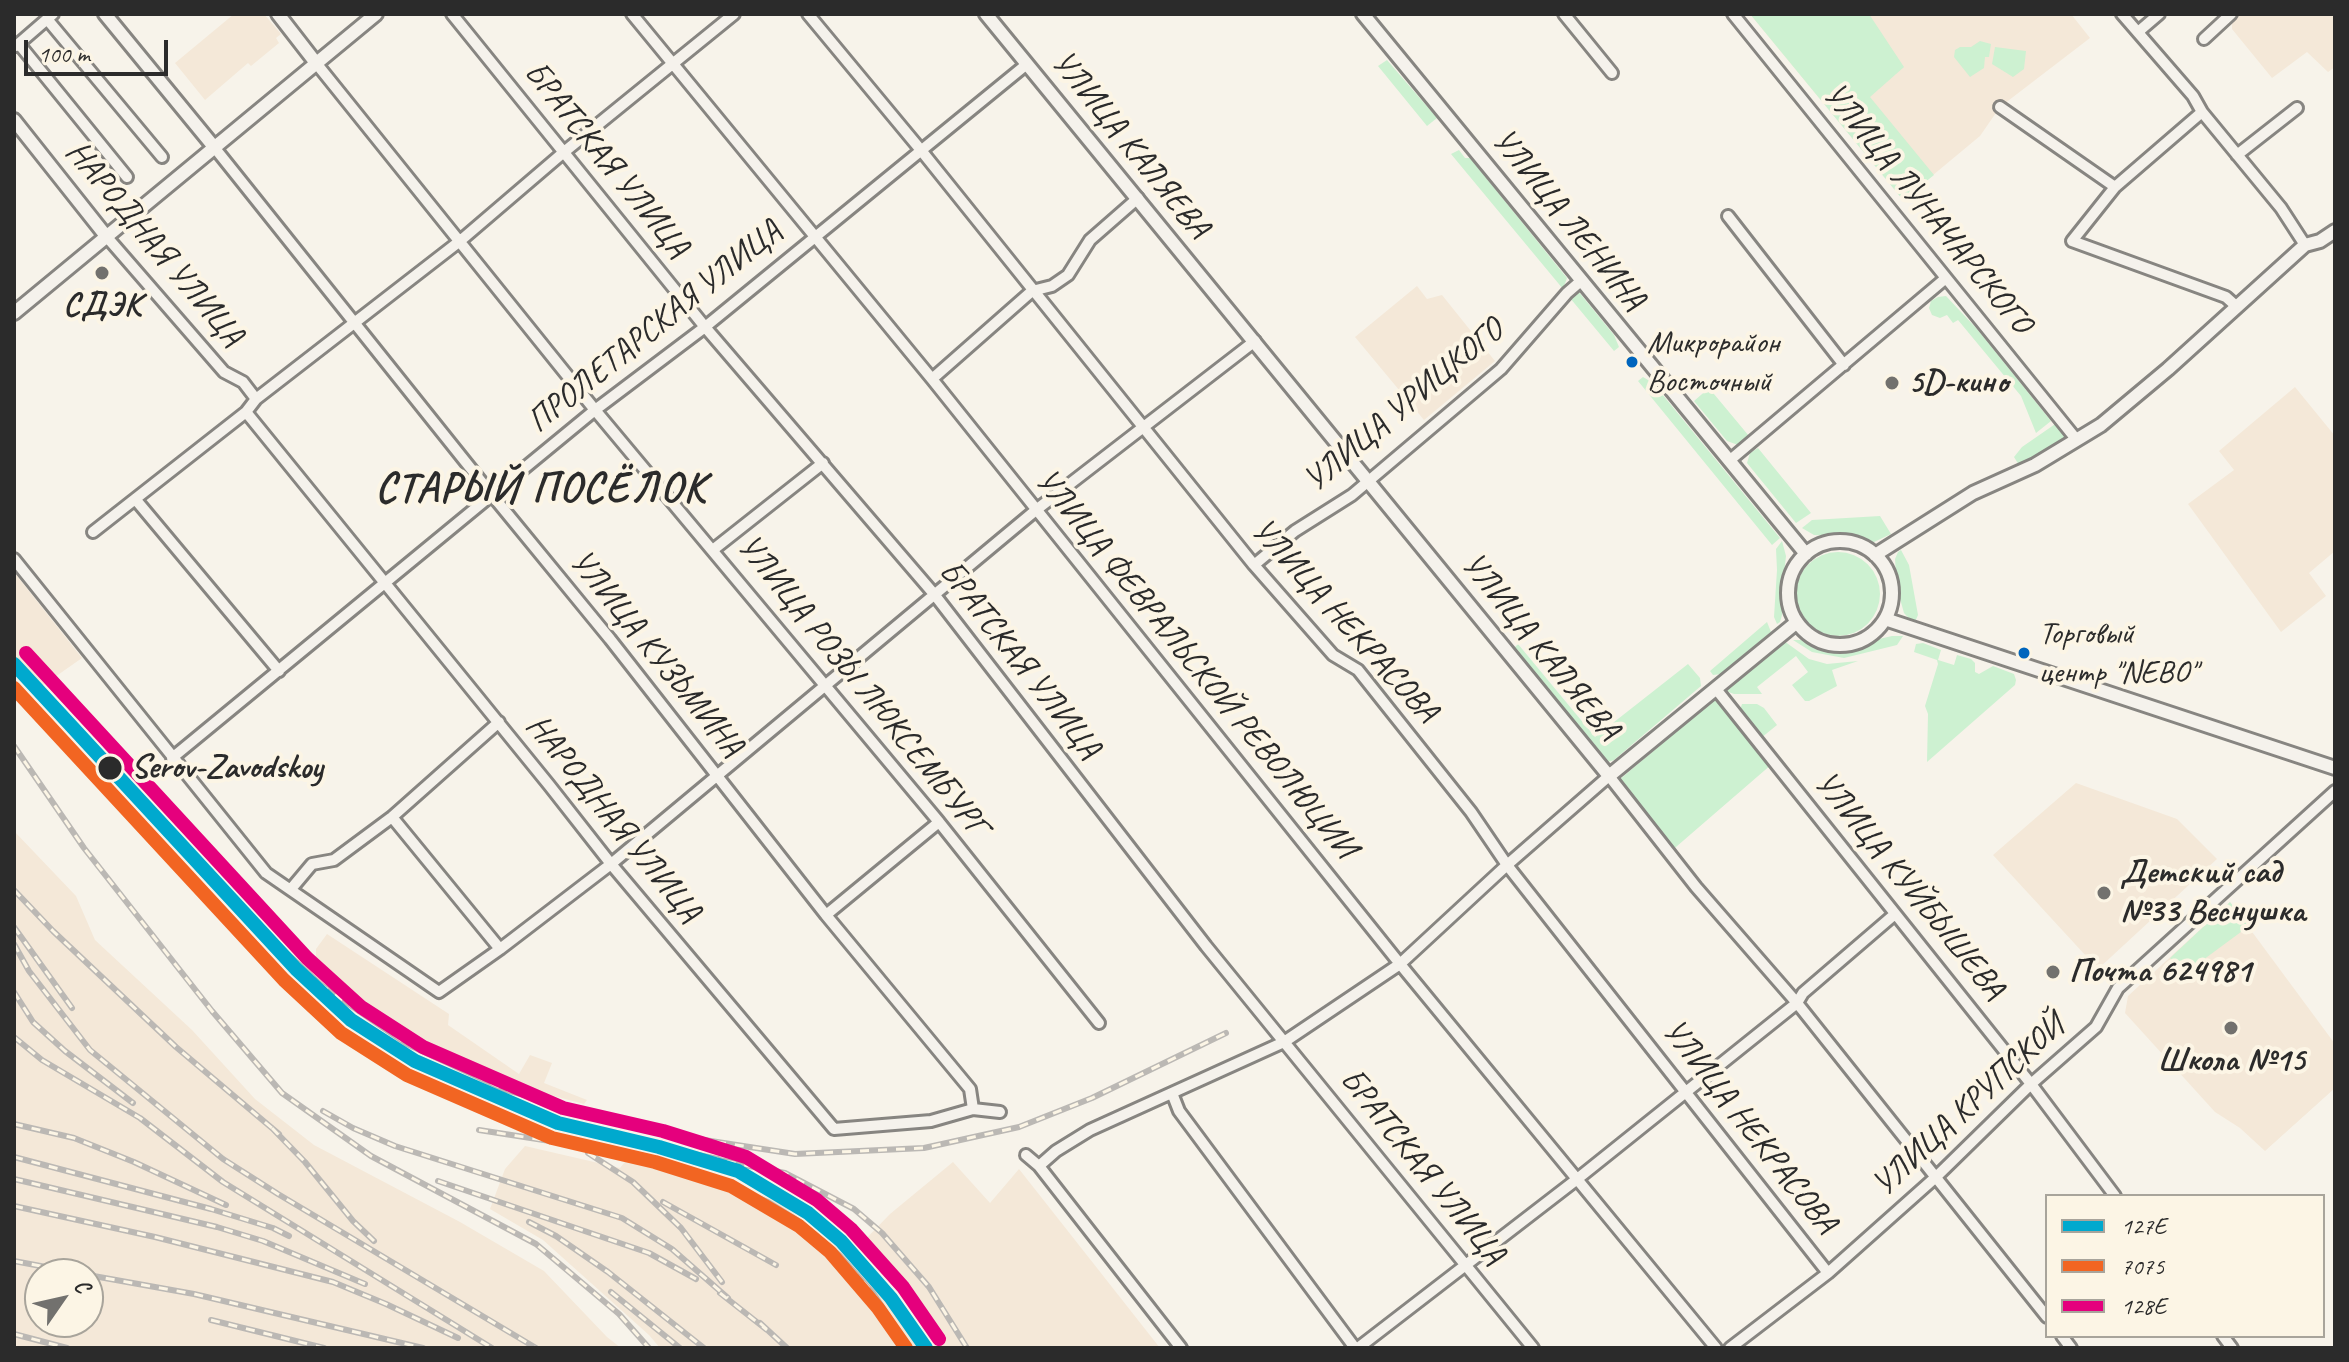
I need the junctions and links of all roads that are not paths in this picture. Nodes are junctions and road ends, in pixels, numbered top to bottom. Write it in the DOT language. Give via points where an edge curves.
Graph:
graph roads {
  1 [pos="105,14"];
  2 [pos="278,14"];
  3 [pos="376,14"];
  4 [pos="452,14"];
  5 [pos="632,14"];
  6 [pos="734,14"];
  7 [pos="808,14"];
  8 [pos="986,14"];
  9 [pos="1564,14"];
  10 [pos="1733,14"];
  11 [pos="2122,14"];
  12 [pos="2159,14"];
  13 [pos="2231,14"];
  14 [pos="1366,15"];
  15 [pos="50,17"];
  16 [pos="2138,32"];
  17 [pos="2204,39"];
  18 [pos="16,46"];
  19 [pos="316,63"];
  20 [pos="672,64"];
  21 [pos="1027,64"];
  22 [pos="1612,73"];
  23 [pos="2000,107"];
  24 [pos="2297,108"];
  25 [pos="2202,112"];
  26 [pos="14,120"];
  27 [pos="214,147"];
  28 [pos="920,149"];
  29 [pos="564,152"];
  30 [pos="2237,155"];
  31 [pos="162,157"];
  32 [pos="127,177"];
  33 [pos="2115,187"];
  34 [pos="1138,198"];
  35 [pos="1728,216"];
  36 [pos="2335,231"];
  37 [pos="106,236"];
  38 [pos="813,236"];
  39 [pos="460,241"];
  40 [pos="2305,245"];
  41 [pos="1946,278"];
  42 [pos="1582,280"];
  43 [pos="1032,291"];
  44 [pos="2236,306"];
  45 [pos="14,313"];
  46 [pos="353,323"];
  47 [pos="705,327"];
  48 [pos="1255,341"];
  49 [pos="1844,365"];
  50 [pos="932,379"];
  51 [pos="256,399"];
  52 [pos="595,410"];
  53 [pos="246,412"];
  54 [pos="1142,426"];
  55 [pos="2076,439"];
  56 [pos="823,463"];
  57 [pos="1733,466"];
  58 [pos="1369,481"];
  59 [pos="492,495"];
  60 [pos="136,500"];
  61 [pos="1036,510"];
  62 [pos="93,532"];
  63 [pos="714,549"];
  64 [pos="1806,554"];
  65 [pos="1875,555"];
  66 [pos="14,559"];
  67 [pos="1254,565"];
  68 [pos="384,582"];
  69 [pos="934,594"];
  70 [pos="1885,619"];
  71 [pos="1797,622"];
  72 [pos="279,671"];
  73 [pos="824,686"];
  74 [pos="1716,689"];
  75 [pos="499,722"];
  76 [pos="172,758"];
  77 [pos="2335,768"];
  78 [pos="719,776"];
  79 [pos="1609,776"];
  80 [pos="2335,791"];
  81 [pos="392,817"];
  82 [pos="939,822"];
  83 [pos="611,864"];
  84 [pos="1507,865"];
  85 [pos="291,889"];
  86 [pos="1895,914"];
  87 [pos="826,915"];
  88 [pos="500,949"];
  89 [pos="1400,964"];
  90 [pos="1797,1003"];
  91 [pos="1099,1023"];
  92 [pos="1284,1042"];
  93 [pos="2031,1084"];
  94 [pos="1685,1091"];
  95 [pos="1172,1093"];
  96 [pos="973,1109"];
  97 [pos="1000,1112"];
  98 [pos="1026,1155"];
  99 [pos="1039,1166"];
  100 [pos="1937,1176"];
  101 [pos="1576,1180"];
  102 [pos="2114,1194"];
  103 [pos="1465,1265"];
  104 [pos="1828,1273"];
  105 [pos="2045,1314"];
  106 [pos="1181,1348"];
  107 [pos="1357,1348"];
  108 [pos="1533,1348"];
  109 [pos="1716,1348"];
  110 [pos="1730,1348"];
  1 -- 27 [label="street, УЛИЦА КУЗЬМИНА"];
  2 -- 19 [label="street, УЛИЦА РОЗЫ ЛЮКСЕМБУРГ"];
  3 -- 19 [label="street"];
  4 -- 29 [label="street, БРАТСКАЯ УЛИЦА"];
  5 -- 20 [label="street, УЛИЦА ФЕВРАЛЬСКОЙ РЕВОЛЮЦИИ"];
  6 -- 20 [label="street"];
  7 -- 28 [label="street, УЛИЦА НЕКРАСОВА"];
  8 -- 21 [label="street, УЛИЦА КАЛЯЕВА"];
  9 -- 22 [label="street"];
  10 -- 41 [label="street, УЛИЦА ЛУНАЧАРСКОГО"];
  11 -- 16 [label="street"];
  12 -- 16 [label="street"];
  13 -- 17 [label="street"];
  14 -- 42 [label="street, УЛИЦА ЛЕНИНА"];
  15 -- 18 [label="street"];
  15 -- 31 [label="street"];
  16 -- 25 [label="street"];
  18 -- 32 [label="street"];
  19 -- 27 [label="street"];
  19 -- 39 [label="street, УЛИЦА РОЗЫ ЛЮКСЕМБУРГ"];
  20 -- 29 [label="street"];
  20 -- 38 [label="street, УЛИЦА ФЕВРАЛЬСКОЙ РЕВОЛЮЦИИ"];
  21 -- 28 [label="street, ПРОЛЕТАРСКАЯ УЛИЦА"];
  21 -- 34 [label="street, УЛИЦА КАЛЯЕВА"];
  23 -- 33 [label="street"];
  24 -- 30 [label="street"];
  25 -- 30 [label="street"];
  25 -- 33 [label="street"];
  26 -- 37 [label="street, НАРОДНАЯ УЛИЦА"];
  27 -- 37 [label="street"];
  27 -- 46 [label="street, УЛИЦА КУЗЬМИНА"];
  28 -- 38 [label="street, ПРОЛЕТАРСКАЯ УЛИЦА"];
  28 -- 43 [label="street, УЛИЦА НЕКРАСОВА"];
  29 -- 39 [label="street"];
  29 -- 47 [label="street, БРАТСКАЯ УЛИЦА"];
  30 -- 40 [label="street"];
  33 -- 44 [label="street" via="2072,241 2226,297"];
  34 -- 43 [label="street" via="1090,240 1068,275"];
  34 -- 48 [label="street, УЛИЦА КАЛЯЕВА"];
  35 -- 49 [label="street"];
  36 -- 40 [label="street"];
  37 -- 45 [label="street"];
  37 -- 51 [label="street, НАРОДНАЯ УЛИЦА" via="224,372 243,382"];
  38 -- 47 [label="street, ПРОЛЕТАРСКАЯ УЛИЦА"];
  38 -- 50 [label="street, УЛИЦА ФЕВРАЛЬСКОЙ РЕВОЛЮЦИИ"];
  39 -- 46 [label="street"];
  39 -- 52 [label="street, УЛИЦА РОЗЫ ЛЮКСЕМБУРГ"];
  40 -- 44 [label="street"];
  41 -- 49 [label="street"];
  41 -- 55 [label="street, УЛИЦА ЛУНАЧАРСКОГО"];
  42 -- 57 [label="street, УЛИЦА ЛЕНИНА"];
  42 -- 58 [label="street, УЛИЦА УРИЦКОГО" via="1501,369"];
  43 -- 50 [label="street"];
  43 -- 54 [label="street, УЛИЦА НЕКРАСОВА"];
  44 -- 55 [label="street" via="2101,425"];
  46 -- 51 [label="street"];
  46 -- 59 [label="street, УЛИЦА КУЗЬМИНА"];
  47 -- 52 [label="street, ПРОЛЕТАРСКАЯ УЛИЦА"];
  47 -- 56 [label="street, БРАТСКАЯ УЛИЦА"];
  48 -- 54 [label="street"];
  48 -- 58 [label="street, УЛИЦА КАЛЯЕВА"];
  49 -- 57 [label="street"];
  50 -- 61 [label="street, УЛИЦА ФЕВРАЛЬСКОЙ РЕВОЛЮЦИИ"];
  51 -- 53 [label="street"];
  52 -- 59 [label="street, ПРОЛЕТАРСКАЯ УЛИЦА"];
  52 -- 63 [label="street, УЛИЦА РОЗЫ ЛЮКСЕМБУРГ"];
  53 -- 60 [label="street"];
  53 -- 68 [label="street, НАРОДНАЯ УЛИЦА"];
  54 -- 61 [label="street"];
  54 -- 67 [label="street, УЛИЦА НЕКРАСОВА"];
  55 -- 65 [label="street" via="1973,493"];
  56 -- 63 [label="street"];
  56 -- 69 [label="street, БРАТСКАЯ УЛИЦА"];
  57 -- 64 [label="street, УЛИЦА ЛЕНИНА"];
  58 -- 67 [label="street, УЛИЦА УРИЦКОГО"];
  58 -- 79 [label="street, УЛИЦА КАЛЯЕВА"];
  59 -- 68 [label="street, ПРОЛЕТАРСКАЯ УЛИЦА"];
  59 -- 78 [label="street, УЛИЦА КУЗЬМИНА"];
  60 -- 62 [label="street"];
  60 -- 72 [label="street"];
  61 -- 69 [label="street"];
  61 -- 89 [label="street, УЛИЦА ФЕВРАЛЬСКОЙ РЕВОЛЮЦИИ"];
  63 -- 73 [label="street, УЛИЦА РОЗЫ ЛЮКСЕМБУРГ"];
  64 -- 65 [label="street" via="1843,541"];
  64 -- 71 [label="street" via="1788,586"];
  65 -- 70 [label="street" via="1891,585"];
  66 -- 76 [label="street"];
  67 -- 84 [label="street, УЛИЦА НЕКРАСОВА" via="1333,655 1358,670"];
  68 -- 72 [label="street, ПРОЛЕТАРСКАЯ УЛИЦА"];
  68 -- 75 [label="street, НАРОДНАЯ УЛИЦА"];
  69 -- 73 [label="street"];
  69 -- 92 [label="street, БРАТСКАЯ УЛИЦА"];
  70 -- 71 [label="street" via="1867,638 1844,645 1819,641"];
  70 -- 77 [label="street"];
  71 -- 74 [label="street"];
  72 -- 76 [label="street, ПРОЛЕТАРСКАЯ УЛИЦА"];
  73 -- 78 [label="street"];
  73 -- 82 [label="street, УЛИЦА РОЗЫ ЛЮКСЕМБУРГ"];
  74 -- 79 [label="street"];
  74 -- 86 [label="street, УЛИЦА КУЙБЫШЕВА"];
  75 -- 81 [label="street"];
  75 -- 83 [label="street, НАРОДНАЯ УЛИЦА"];
  76 -- 85 [label="street" via="253,859"];
  78 -- 83 [label="street"];
  78 -- 87 [label="street, УЛИЦА КУЗЬМИНА"];
  79 -- 84 [label="street"];
  79 -- 90 [label="street, УЛИЦА КАЛЯЕВА"];
  80 -- 93 [label="street, УЛИЦА КРУПСКОЙ" via="2118,988 2096,1027"];
  81 -- 85 [label="street" via="334,860 312,864"];
  81 -- 88 [label="street"];
  82 -- 87 [label="street"];
  82 -- 91 [label="street, УЛИЦА РОЗЫ ЛЮКСЕМБУРГ"];
  83 -- 88 [label="street"];
  83 -- 96 [label="street, НАРОДНАЯ УЛИЦА" via="834,1129 931,1121"];
  84 -- 89 [label="street"];
  84 -- 94 [label="street, УЛИЦА НЕКРАСОВА"];
  85 -- 88 [label="street" via="439,992"];
  86 -- 90 [label="street"];
  86 -- 93 [label="street, УЛИЦА КУЙБЫШЕВА"];
  87 -- 96 [label="street, УЛИЦА КУЗЬМИНА" via="970,1089"];
  89 -- 92 [label="street"];
  89 -- 101 [label="street, УЛИЦА ФЕВРАЛЬСКОЙ РЕВОЛЮЦИИ"];
  90 -- 94 [label="street"];
  90 -- 100 [label="street, УЛИЦА КАЛЯЕВА"];
  92 -- 95 [label="street"];
  92 -- 103 [label="street, БРАТСКАЯ УЛИЦА"];
  93 -- 100 [label="street, УЛИЦА КРУПСКОЙ"];
  93 -- 102 [label="street, УЛИЦА КУЙБЫШЕВА"];
  94 -- 101 [label="street"];
  94 -- 104 [label="street, УЛИЦА НЕКРАСОВА"];
  95 -- 99 [label="street" via="1090,1130"];
  95 -- 107 [label="street" via="1179,1111"];
  96 -- 97 [label="street, НАРОДНАЯ УЛИЦА"];
  98 -- 99 [label="street"];
  99 -- 106 [label="street"];
  100 -- 104 [label="street, УЛИЦА КРУПСКОЙ"];
  100 -- 105 [label="street, УЛИЦА КАЛЯЕВА"];
  101 -- 103 [label="street"];
  101 -- 109 [label="street, УЛИЦА ФЕВРАЛЬСКОЙ РЕВОЛЮЦИИ"];
  103 -- 107 [label="street"];
  103 -- 108 [label="street, БРАТСКАЯ УЛИЦА"];
  104 -- 110 [label="street, УЛИЦА КРУПСКОЙ"];
}
